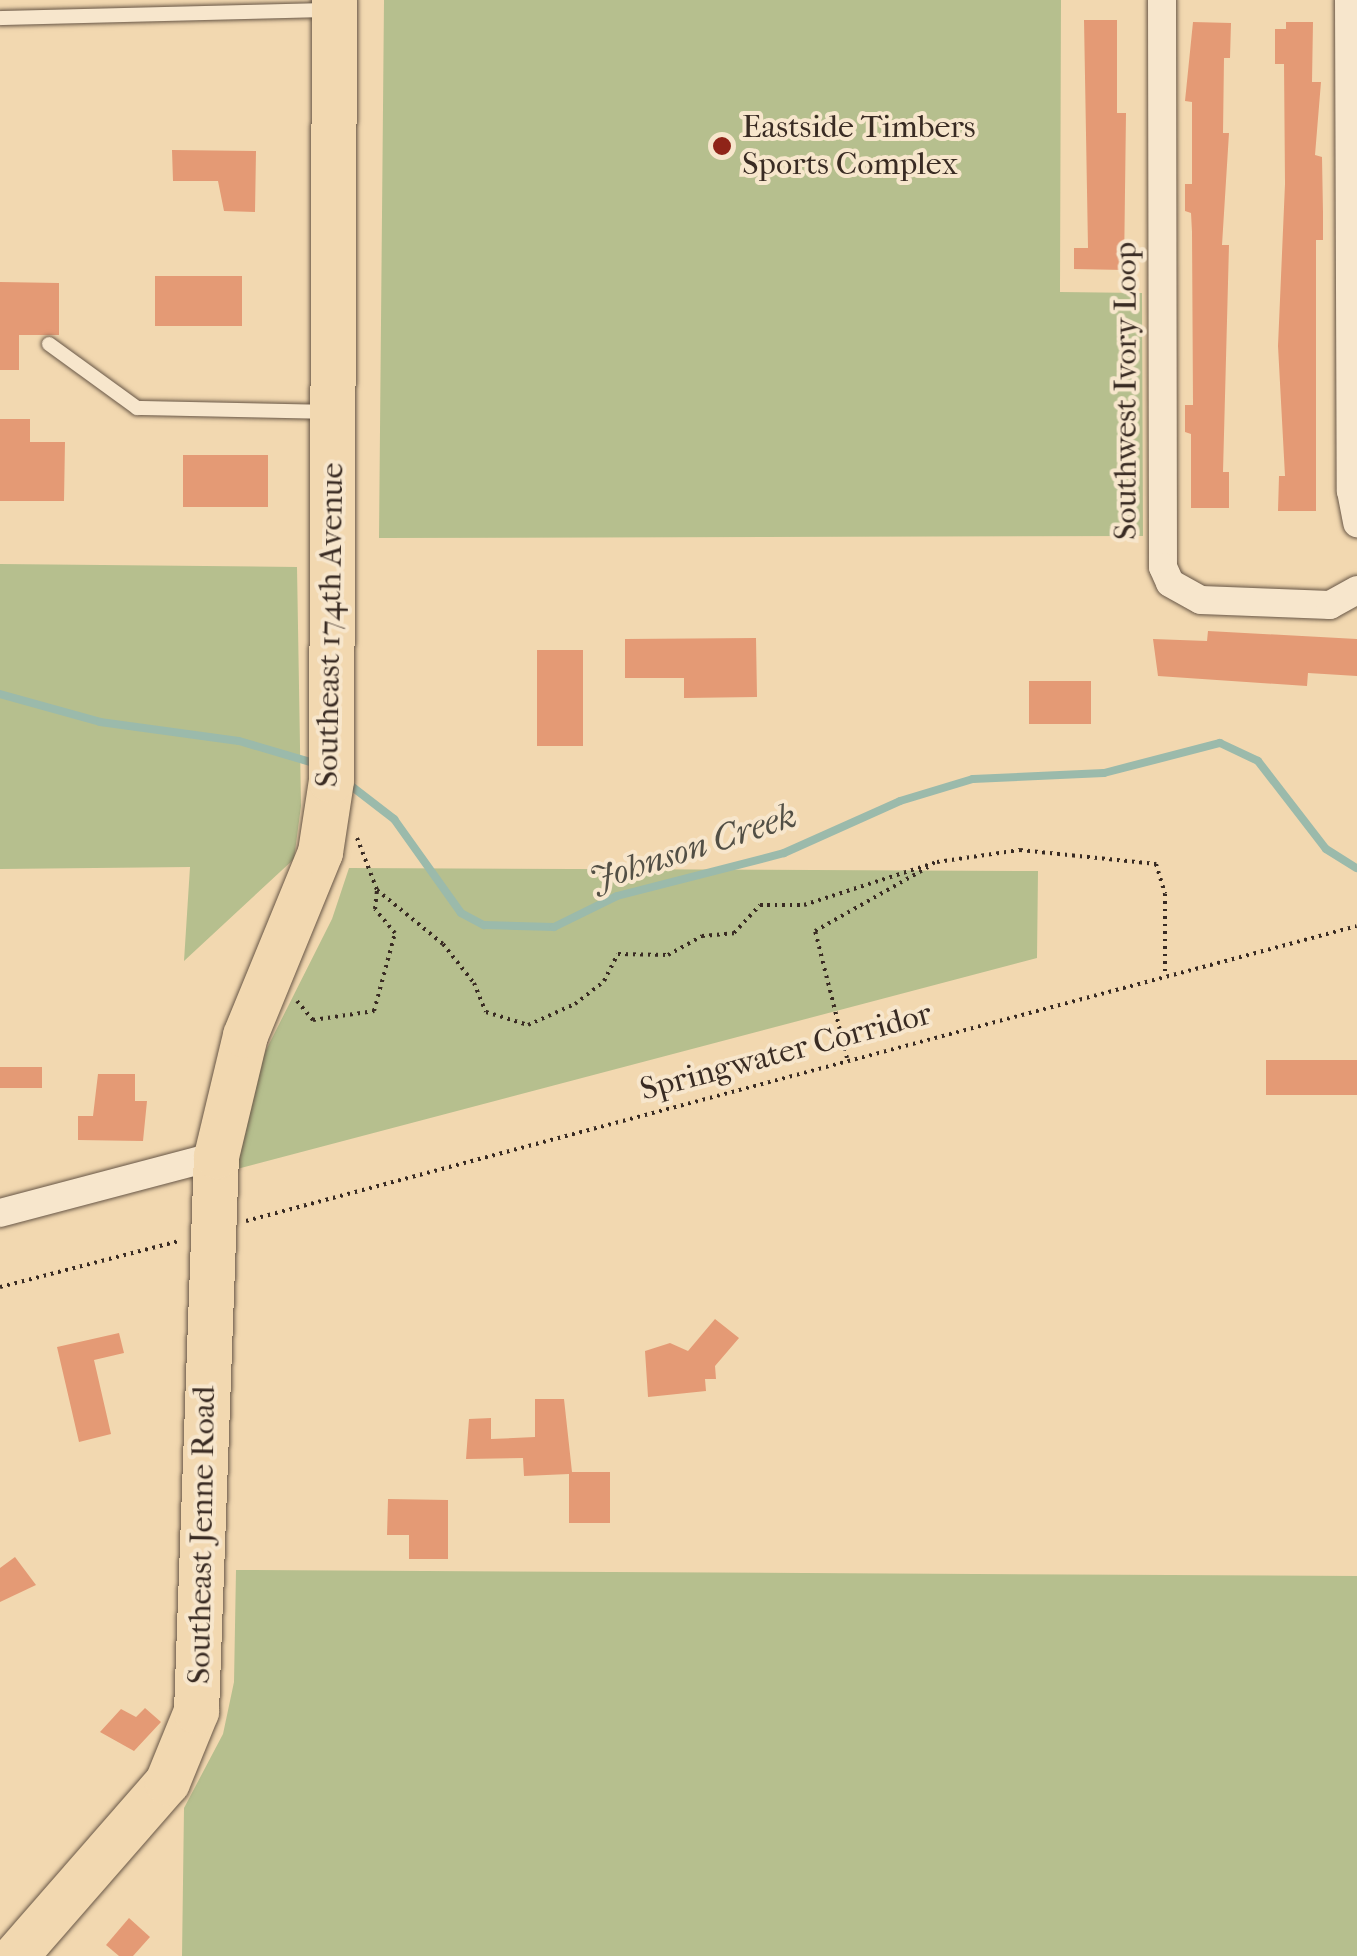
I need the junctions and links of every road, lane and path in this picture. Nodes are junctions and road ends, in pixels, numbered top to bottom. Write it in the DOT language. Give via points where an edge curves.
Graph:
graph roads {
  1 [pos="1162,0"];
  2 [pos="1349,0"];
  3 [pos="334,5"];
  4 [pos="0,18"];
  5 [pos="48,344"];
  6 [pos="332,412"];
  7 [pos="1357,523"];
  8 [pos="1357,590"];
  9 [pos="328,815"];
  10 [pos="937,862"];
  11 [pos="377,890"];
  12 [pos="1357,926"];
  13 [pos="272,970"];
  14 [pos="1165,976"];
  15 [pos="846,1058"];
  16 [pos="216,1156"];
  17 [pos="0,1213"];
  18 [pos="212,1230"];
  19 [pos="0,1287"];
  20 [pos="14,1956"];
  1 -- 8 [label="street, Southwest Ivory Loop" via="1162,567 1170,583 1201,600 1330,605"];
  2 -- 7 [label="street" via="1351,491"];
  3 -- 4 [label="lane"];
  3 -- 6 [label="main road, Southeast 174th Avenue"];
  5 -- 6 [label="lane" via="137,408"];
  6 -- 9 [label="main road, Southeast 174th Avenue"];
  9 -- 11 [label="path" via="351,823"];
  9 -- 13 [label="main road, Southeast 174th Avenue" via="309,885"];
  10 -- 11 [label="path" via="804,905 760,905 734,933 702,936 668,955 618,954 604,981 575,1004 528,1024 486,1012 474,983 443,944"];
  10 -- 14 [label="path" via="1020,850 1144,858 1156,864 1165,894"];
  10 -- 15 [label="path" via="814,931"];
  11 -- 13 [label="path" via="375,909 395,933 374,1011 313,1020"];
  12 -- 14 [label="path, Springwater Corridor"];
  13 -- 16 [label="main road, Southeast 174th Avenue" via="235,1066"];
  14 -- 15 [label="path, Springwater Corridor"];
  15 -- 18 [label="path, Springwater Corridor"];
  16 -- 17 [label="street"];
  16 -- 18 [label="main road, Southeast 174th Avenue"];
  18 -- 19 [label="path, Springwater Corridor"];
  18 -- 20 [label="main road, Southeast Jenne Road" via="202,1656 188,1743 142,1814"];
}
